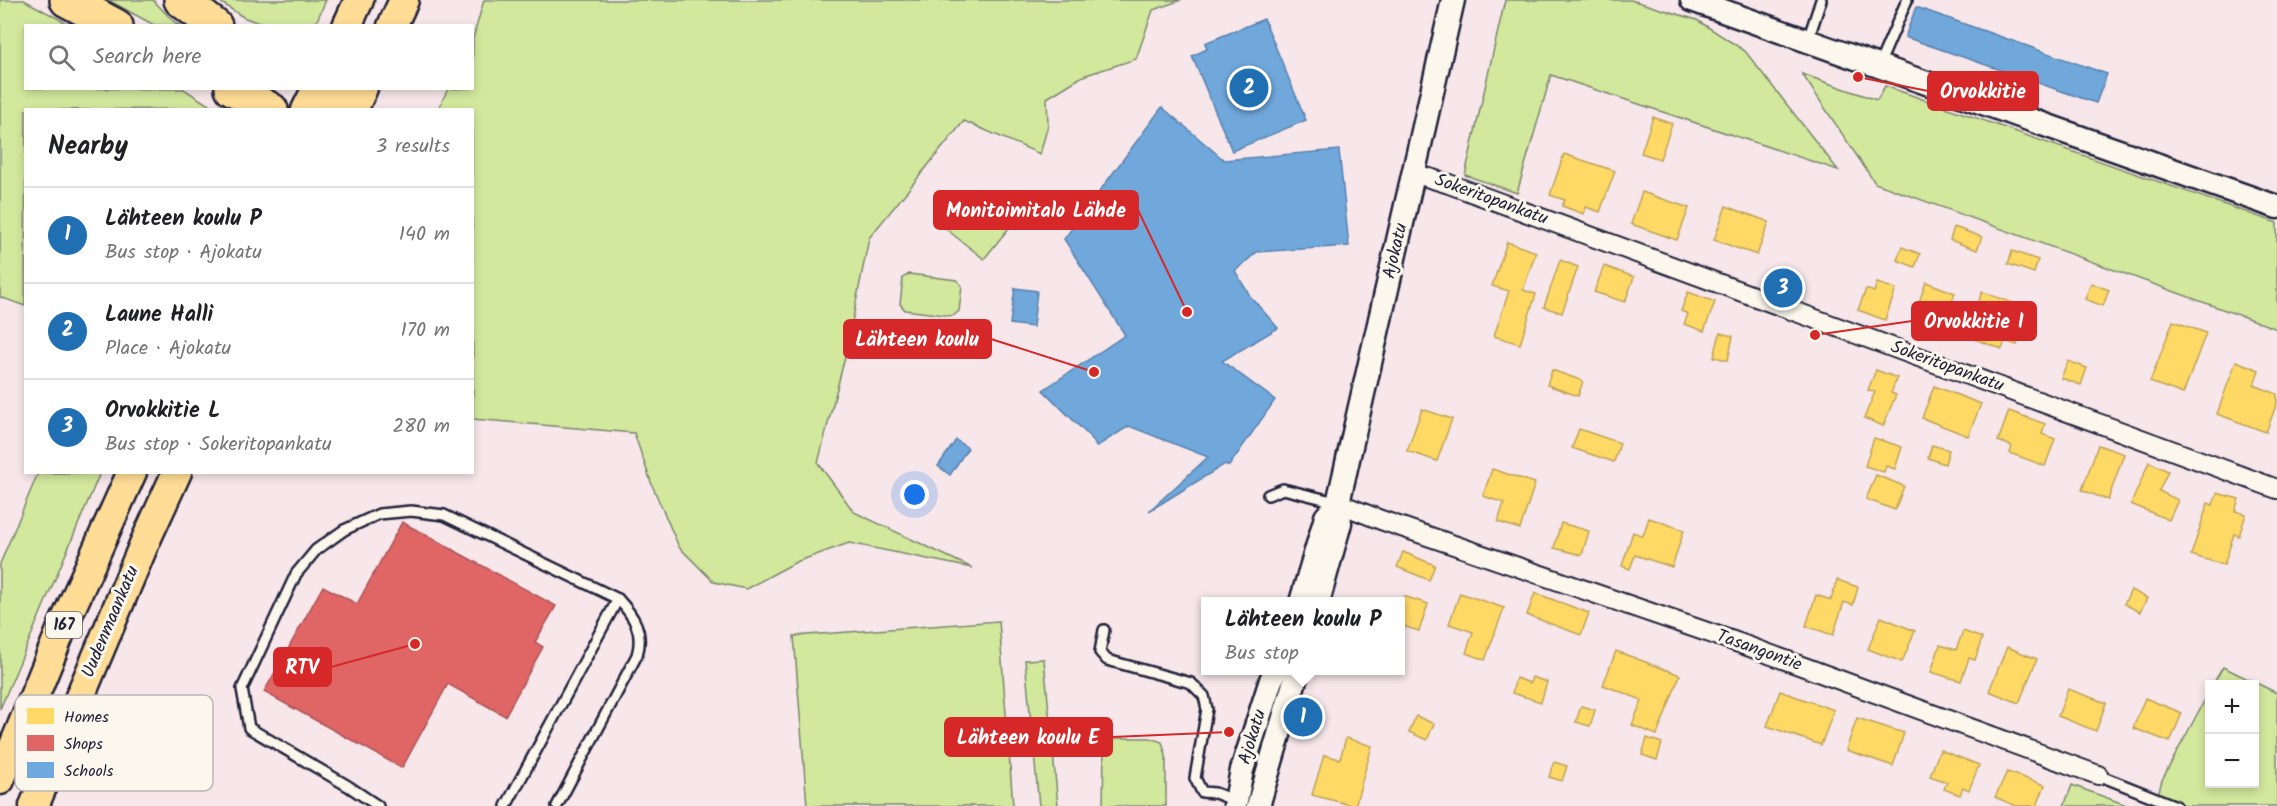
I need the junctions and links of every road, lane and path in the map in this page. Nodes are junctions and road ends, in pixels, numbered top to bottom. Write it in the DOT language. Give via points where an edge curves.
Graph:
graph roads {
  1 [pos="67,0"];
  2 [pos="181,0"];
  3 [pos="358,0"];
  4 [pos="404,0"];
  5 [pos="1453,0"];
  6 [pos="1692,0"];
  7 [pos="1821,0"];
  8 [pos="1907,0"];
  9 [pos="112,24"];
  10 [pos="212,24"];
  11 [pos="348,24"];
  12 [pos="393,24"];
  13 [pos="1808,40"];
  14 [pos="1879,65"];
  15 [pos="236,90"];
  16 [pos="316,90"];
  17 [pos="329,90"];
  18 [pos="362,90"];
  19 [pos="267,108"];
  20 [pos="307,108"];
  21 [pos="340,108"];
  22 [pos="354,108"];
  23 [pos="1413,173"];
  24 [pos="2277,207"];
  25 [pos="131,474"];
  26 [pos="176,474"];
  27 [pos="2277,489"];
  28 [pos="1268,495"];
  29 [pos="1338,503"];
  30 [pos="1302,597"];
  31 [pos="1319,597"];
  32 [pos="618,599"];
  33 [pos="1104,630"];
  34 [pos="1274,675"];
  35 [pos="1296,675"];
  36 [pos="35,695"];
  37 [pos="80,695"];
  38 [pos="15,743"];
  39 [pos="2098,776"];
  40 [pos="0,780"];
  41 [pos="40,791"];
  42 [pos="1244,805"];
  43 [pos="34,806"];
  44 [pos="378,806"];
  45 [pos="506,806"];
  46 [pos="557,806"];
  47 [pos="2176,806"];
  1 -- 9 [label="highway"];
  2 -- 10 [label="highway"];
  3 -- 11 [label="main road"];
  4 -- 12 [label="main road"];
  5 -- 23 [label="street, Ajokatu"];
  6 -- 13 [label="street"];
  7 -- 13 [label="lane"];
  8 -- 14 [label="lane"];
  13 -- 14 [label="street"];
  14 -- 24 [label="street"];
  15 -- 19 [label="highway"];
  16 -- 20 [label="main road"];
  17 -- 21 [label="highway"];
  18 -- 22 [label="main road"];
  23 -- 27 [label="street, Sokeritopankatu"];
  23 -- 29 [label="street, Ajokatu"];
  25 -- 36 [label="main road, 167"];
  26 -- 37 [label="main road, Uudenmaankatu"];
  28 -- 29 [label="lane" via="1283,489"];
  29 -- 30 [label="street, Ajokatu" via="1326,517"];
  29 -- 31 [label="street, Ajokatu" via="1340,523"];
  29 -- 39 [label="street, Tasangontie" via="1739,643"];
  32 -- 44 [label="lane" via="444,515 411,511 379,514 344,530 316,550 296,574 242,689 249,728"];
  32 -- 45 [label="lane"];
  32 -- 46 [label="lane" via="638,627 638,655"];
  33 -- 42 [label="lane" via="1100,652 1107,660 1191,682 1204,696 1207,709 1195,778 1202,792"];
  34 -- 42 [label="street, Ajokatu" via="1242,770"];
  35 -- 42 [label="street, Ajokatu"];
  38 -- 40 [label="main road, 167"];
  39 -- 47 [label="lane, Tasangontie"];
  41 -- 43 [label="main road, Uudenmaankatu"];
}
